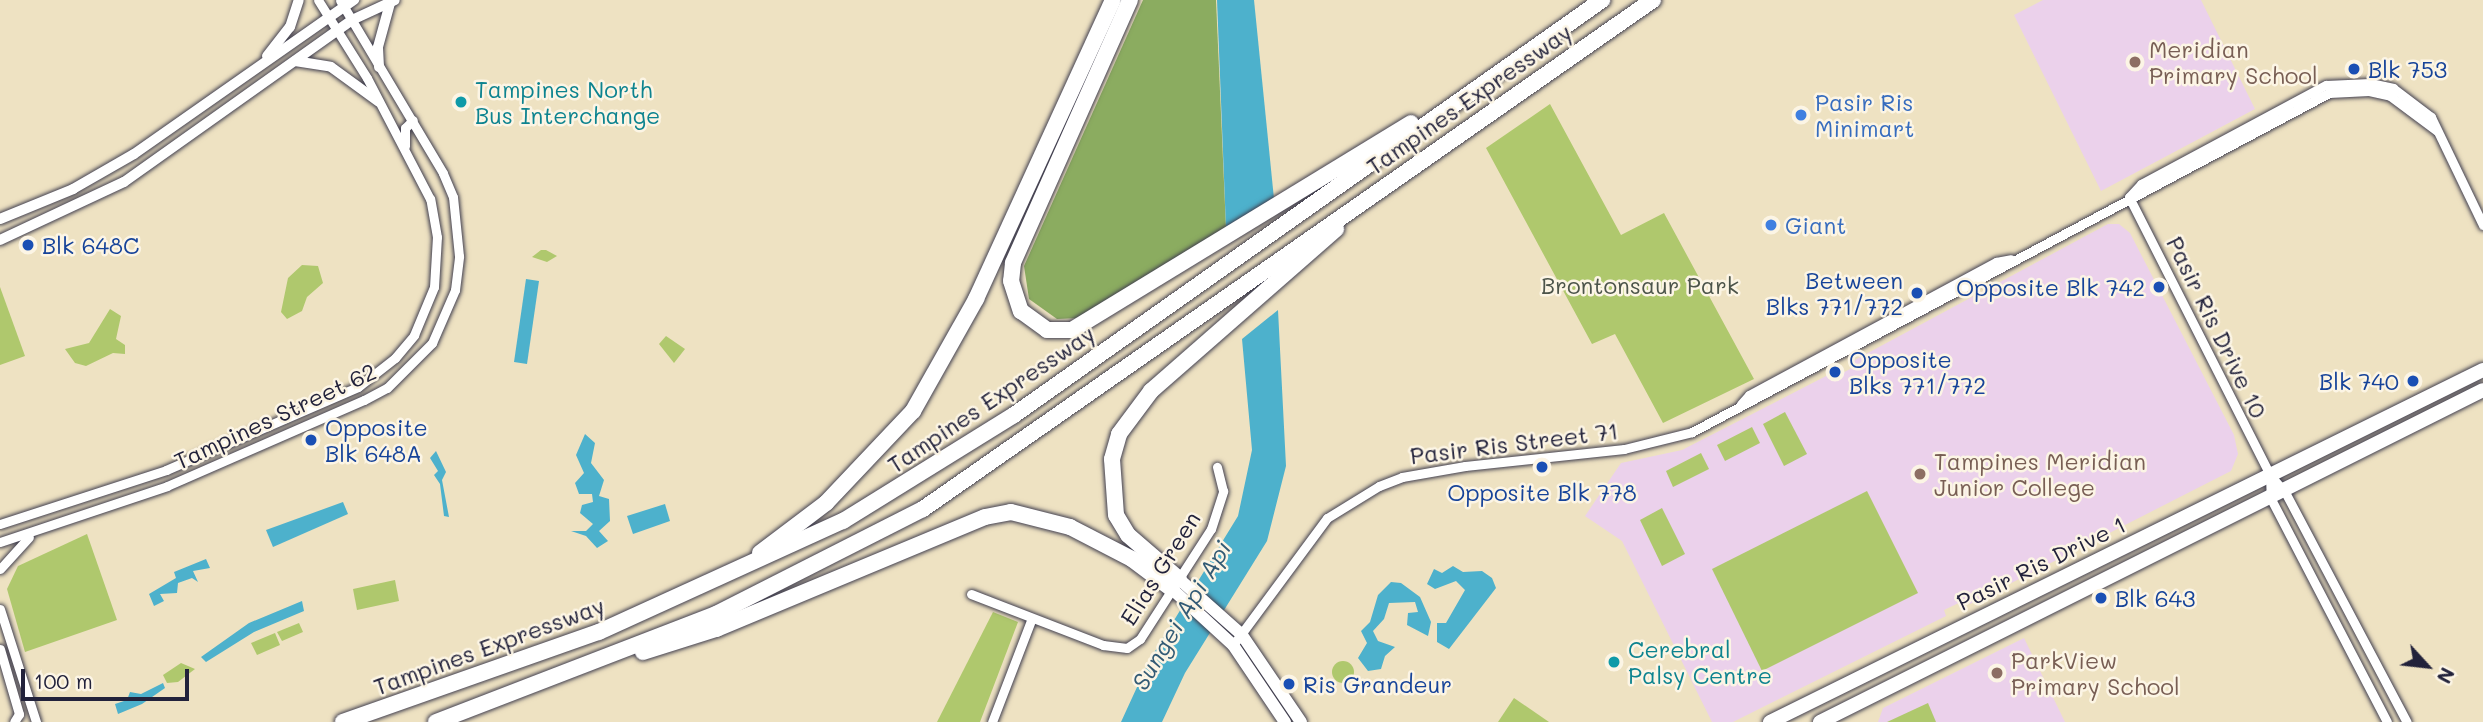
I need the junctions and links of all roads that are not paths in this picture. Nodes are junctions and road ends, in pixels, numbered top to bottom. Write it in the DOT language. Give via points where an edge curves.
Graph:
graph roads {
  1 [pos="299,0"];
  2 [pos="318,0"];
  3 [pos="1114,0"];
  4 [pos="1130,0"];
  5 [pos="1602,0"];
  6 [pos="1653,0"];
  7 [pos="1662,0"];
  8 [pos="346,2"];
  9 [pos="392,2"];
  10 [pos="330,17"];
  11 [pos="352,20"];
  12 [pos="338,30"];
  13 [pos="1594,40"];
  14 [pos="1529,52"];
  15 [pos="295,61"];
  16 [pos="258,66"];
  17 [pos="379,67"];
  18 [pos="379,102"];
  19 [pos="413,121"];
  20 [pos="404,148"];
  21 [pos="1367,197"];
  22 [pos="2129,197"];
  23 [pos="0,219"];
  24 [pos="2483,225"];
  25 [pos="0,240"];
  26 [pos="2483,370"];
  27 [pos="2483,390"];
  28 [pos="1217,467"];
  29 [pos="2270,475"];
  30 [pos="2286,492"];
  31 [pos="2271,499"];
  32 [pos="0,524"];
  33 [pos="33,534"];
  34 [pos="0,542"];
  35 [pos="756,558"];
  36 [pos="0,569"];
  37 [pos="1176,584"];
  38 [pos="971,594"];
  39 [pos="0,609"];
  40 [pos="1032,618"];
  41 [pos="1226,629"];
  42 [pos="1242,635"];
  43 [pos="1233,645"];
  44 [pos="0,649"];
  45 [pos="24,683"];
  46 [pos="12,688"];
  47 [pos="494,700"];
  48 [pos="14,722"];
  49 [pos="36,722"];
  50 [pos="343,722"];
  51 [pos="436,722"];
  52 [pos="992,722"];
  53 [pos="1285,722"];
  54 [pos="1301,722"];
  55 [pos="1770,722"];
  56 [pos="1820,722"];
  57 [pos="2387,722"];
  58 [pos="2407,722"];
  1 -- 16 [label="street" via="290,27"];
  2 -- 10 [label="street, Tampines Street 62"];
  3 -- 35 [label="highway" via="976,299 913,411 826,503 774,539"];
  4 -- 14 [label="highway" via="1013,263 1011,281 1021,311 1047,330 1072,330"];
  5 -- 14 [label="highway, Tampines Expressway"];
  6 -- 13 [label="highway, Tampines Expressway"];
  7 -- 13 [label="highway"];
  8 -- 10 [label="street"];
  8 -- 11 [label="street, Tampines Street 62"];
  9 -- 11 [label="street"];
  9 -- 17 [label="street" via="379,47"];
  10 -- 12 [label="street, Tampines Street 62"];
  10 -- 16 [label="street"];
  11 -- 12 [label="street"];
  11 -- 17 [label="street, Tampines Street 62"];
  12 -- 15 [label="street"];
  12 -- 18 [label="street, Tampines Street 62"];
  13 -- 21 [label="highway, Tampines Expressway"];
  14 -- 35 [label="highway, Tampines Expressway" via="1014,415 843,521"];
  15 -- 18 [label="street" via="331,67"];
  15 -- 25 [label="street" via="124,182"];
  16 -- 23 [label="street" via="99,175"];
  17 -- 19 [label="street, Tampines Street 62"];
  18 -- 20 [label="street, Tampines Street 62"];
  19 -- 20 [label="street" via="405,128"];
  19 -- 33 [label="street, Tampines Street 62" via="453,197 459,256 446,319 410,369 364,400 167,486"];
  20 -- 32 [label="street, Tampines Street 62" via="430,199 437,237 428,310 395,358 358,387 166,470"];
  21 -- 37 [label="highway" via="1305,261 1151,391 1119,434 1112,459 1116,515 1128,535"];
  21 -- 47 [label="highway, Tampines Expressway" via="923,509 716,614"];
  22 -- 24 [label="street, Pasir Ris Street 71" via="2141,184 2326,85 2370,83 2393,89 2431,117"];
  22 -- 29 [label="street, Pasir Ris Drive 10"];
  22 -- 42 [label="street, Pasir Ris Street 71" via="1740,406 1661,443 1452,468 1379,486 1327,518"];
  26 -- 29 [label="main road, Pasir Ris Drive 1"];
  27 -- 30 [label="main road, Pasir Ris Drive 1"];
  28 -- 37 [label="street, Elias Green" via="1223,479 1220,505 1207,537"];
  29 -- 30 [label="street, Pasir Ris Drive 10"];
  29 -- 31 [label="street, Pasir Ris Drive 10"];
  29 -- 55 [label="main road, Pasir Ris Drive 1"];
  30 -- 31 [label="main road, Pasir Ris Drive 1"];
  30 -- 58 [label="street, Pasir Ris Drive 10"];
  31 -- 56 [label="main road, Pasir Ris Drive 1"];
  31 -- 57 [label="street, Pasir Ris Drive 10"];
  33 -- 34 [label="street, Tampines Street 62"];
  33 -- 36 [label="street"];
  35 -- 50 [label="highway, Tampines Expressway" via="599,632"];
  37 -- 40 [label="street, Elias Green" via="1140,639 1126,648 1103,645"];
  37 -- 41 [label="main road"];
  37 -- 47 [label="highway" via="1070,527 1011,512 985,517 716,629"];
  38 -- 40 [label="street, Elias Green"];
  39 -- 45 [label="street"];
  40 -- 52 [label="street"];
  41 -- 42 [label="main road"];
  41 -- 43 [label="main road"];
  42 -- 43 [label="street, Pasir Ris Street 71"];
  42 -- 54 [label="main road"];
  43 -- 53 [label="main road"];
  44 -- 46 [label="street"];
  45 -- 46 [label="street"];
  45 -- 49 [label="street"];
  46 -- 48 [label="street" via="19,714"];
  47 -- 51 [label="highway, Tampines Expressway"];
}
